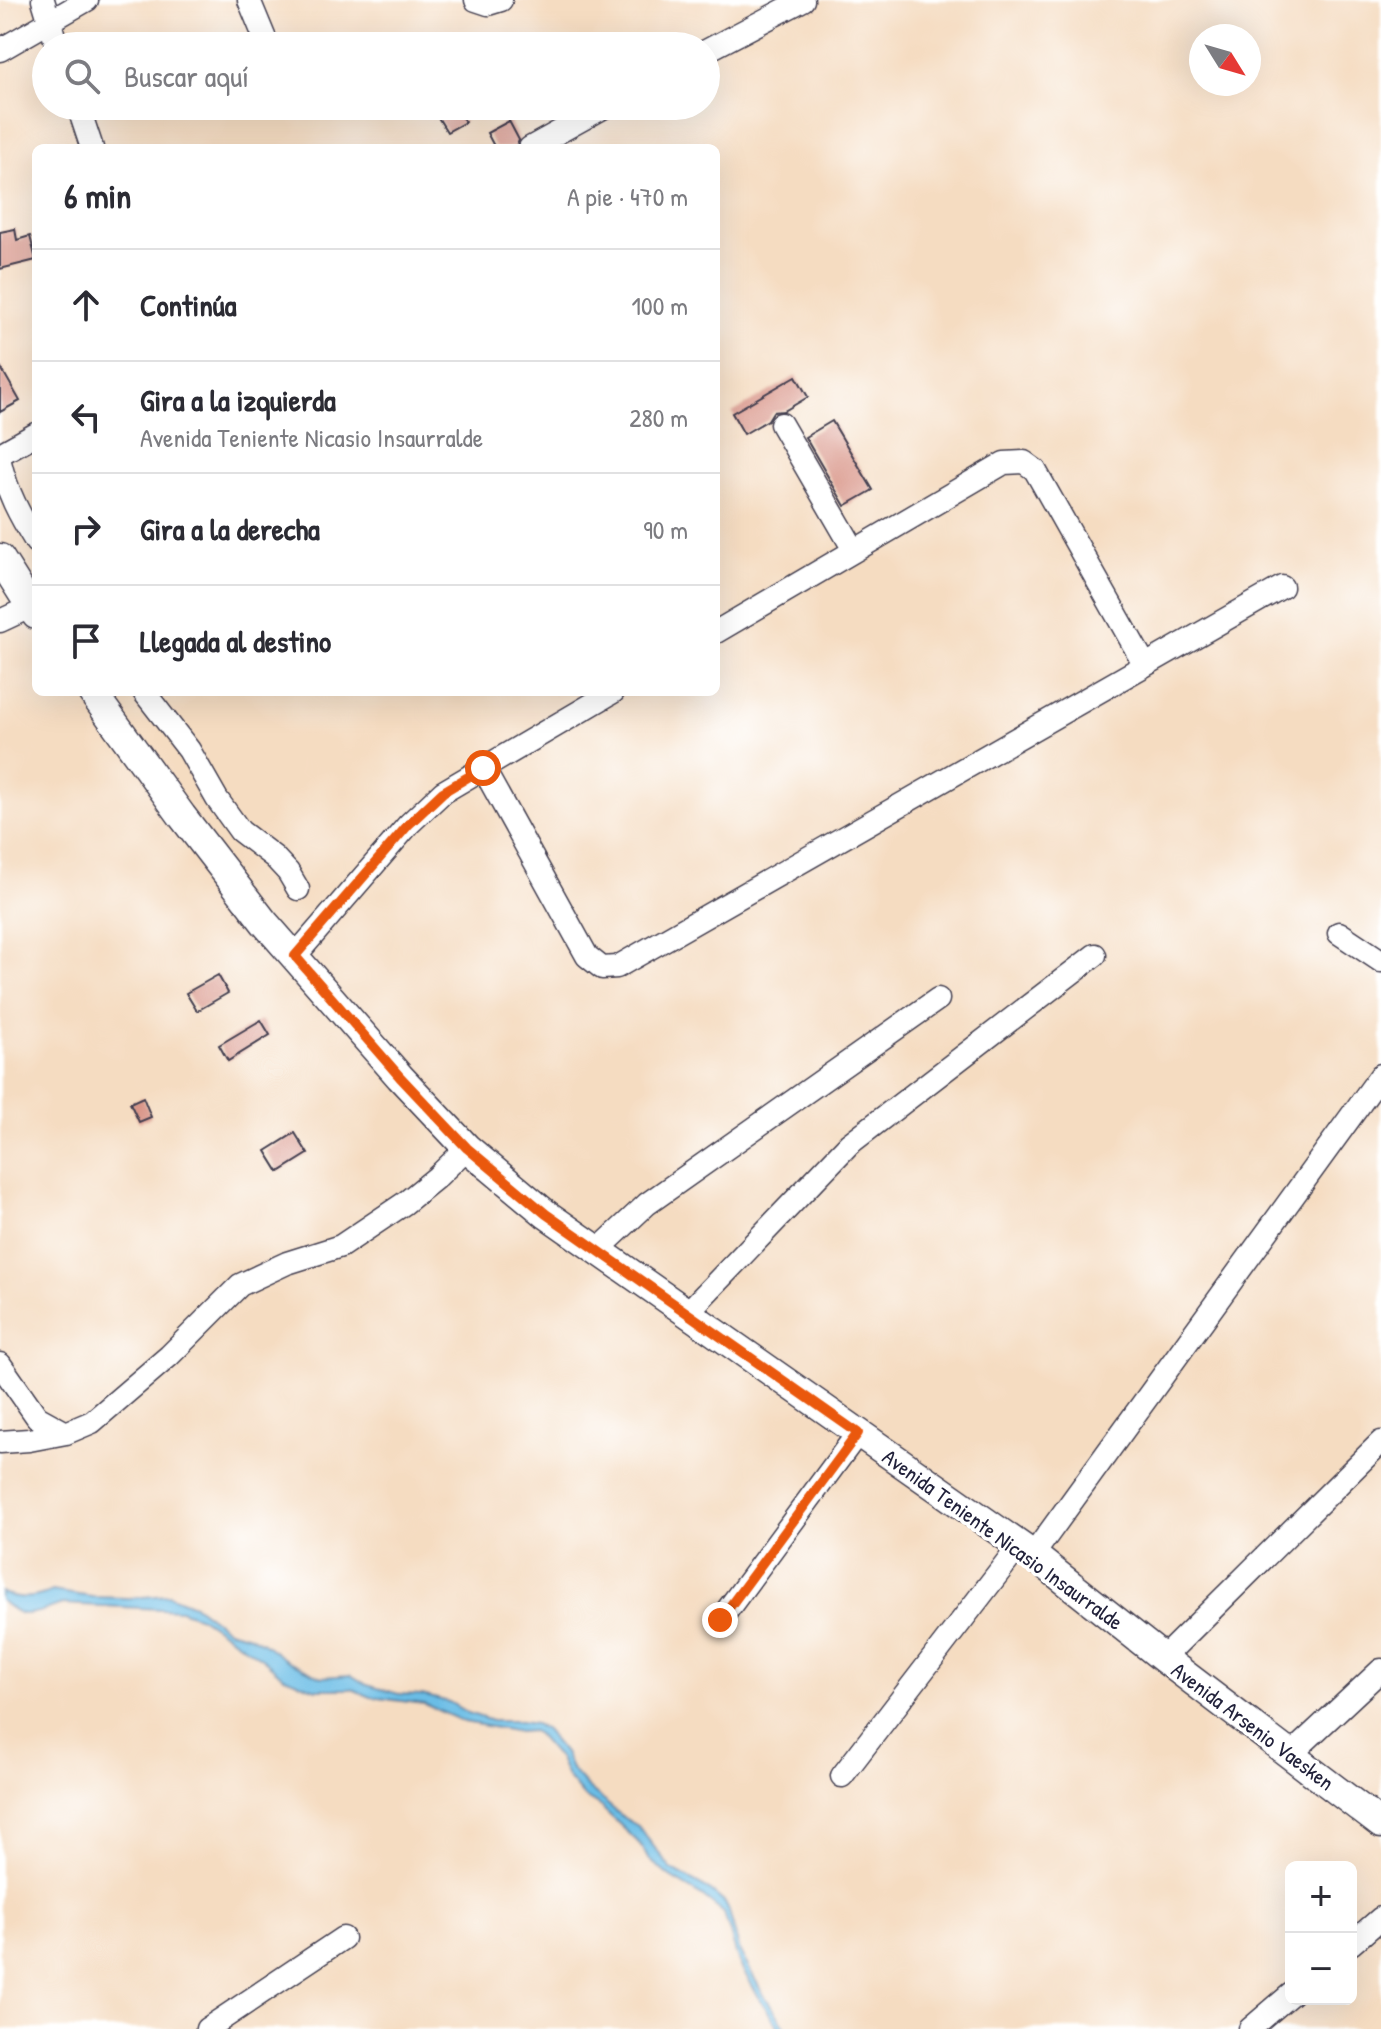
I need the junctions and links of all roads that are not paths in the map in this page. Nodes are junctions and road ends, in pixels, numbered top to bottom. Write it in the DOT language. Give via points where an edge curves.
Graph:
graph roads {
  1 [pos="43,0"];
  2 [pos="87,0"];
  3 [pos="249,0"];
  4 [pos="476,0"];
  5 [pos="501,0"];
  6 [pos="803,0"];
  7 [pos="49,22"];
  8 [pos="52,32"];
  9 [pos="262,32"];
  10 [pos="720,44"];
  11 [pos="0,50"];
  12 [pos="83,120"];
  13 [pos="581,120"];
  14 [pos="91,144"];
  15 [pos="537,144"];
  16 [pos="781,424"];
  17 [pos="32,436"];
  18 [pos="0,454"];
  19 [pos="0,462"];
  20 [pos="32,535"];
  21 [pos="854,550"];
  22 [pos="0,558"];
  23 [pos="1282,587"];
  24 [pos="32,609"];
  25 [pos="32,611"];
  26 [pos="0,621"];
  27 [pos="720,630"];
  28 [pos="1145,665"];
  29 [pos="95,696"];
  30 [pos="147,696"];
  31 [pos="606,696"];
  32 [pos="483,768"];
  33 [pos="298,889"];
  34 [pos="1339,933"];
  35 [pos="1095,955"];
  36 [pos="295,956"];
  37 [pos="1381,961"];
  38 [pos="938,999"];
  39 [pos="1381,1075"];
  40 [pos="467,1148"];
  41 [pos="598,1250"];
  42 [pos="687,1313"];
  43 [pos="0,1364"];
  44 [pos="66,1433"];
  45 [pos="858,1433"];
  46 [pos="0,1442"];
  47 [pos="1381,1442"];
  48 [pos="1026,1551"];
  49 [pos="720,1620"];
  50 [pos="1163,1658"];
  51 [pos="1381,1670"];
  52 [pos="1290,1755"];
  53 [pos="842,1776"];
  54 [pos="1381,1824"];
  55 [pos="1381,1918"];
  56 [pos="343,1938"];
  57 [pos="1357,1939"];
  58 [pos="1285,2000"];
  59 [pos="1255,2028"];
  60 [pos="207,2029"];
  1 -- 7 [label="street"];
  2 -- 7 [label="street"];
  3 -- 9 [label="street"];
  4 -- 5 [label="street"];
  6 -- 10 [label="street"];
  7 -- 8 [label="street"];
  7 -- 11 [label="street"];
  12 -- 14 [label="street"];
  13 -- 15 [label="street"];
  16 -- 21 [label="street"];
  17 -- 18 [label="street"];
  19 -- 20 [label="street"];
  21 -- 27 [label="street"];
  21 -- 28 [label="street" via="1004,463 1024,462 1035,470"];
  22 -- 24 [label="main road"];
  23 -- 28 [label="street"];
  25 -- 26 [label="street"];
  28 -- 32 [label="street" via="617,967 602,968 587,956"];
  29 -- 36 [label="main road, Avenida Teniente Nicasio Insaurralde" via="182,816"];
  30 -- 33 [label="street" via="240,831 274,857"];
  31 -- 32 [label="street"];
  32 -- 36 [label="street" via="443,792 409,824"];
  34 -- 37 [label="street"];
  35 -- 42 [label="street" via="849,1144"];
  36 -- 40 [label="main road, Avenida Teniente Nicasio Insaurralde"];
  38 -- 41 [label="street" via="647,1204"];
  39 -- 48 [label="street"];
  40 -- 41 [label="main road, Avenida Teniente Nicasio Insaurralde"];
  40 -- 44 [label="street" via="405,1203 341,1246 240,1285 134,1388 92,1422"];
  41 -- 42 [label="main road, Avenida Teniente Nicasio Insaurralde"];
  42 -- 45 [label="main road, Avenida Teniente Nicasio Insaurralde"];
  43 -- 44 [label="street" via="37,1417"];
  44 -- 46 [label="street"];
  45 -- 48 [label="main road, Avenida Teniente Nicasio Insaurralde"];
  45 -- 49 [label="street"];
  47 -- 50 [label="street"];
  48 -- 50 [label="main road, Avenida Teniente Nicasio Insaurralde"];
  48 -- 53 [label="street"];
  50 -- 52 [label="main road, Avenida Arsenio Vaesken"];
  51 -- 52 [label="street"];
  52 -- 54 [label="main road, Avenida Arsenio Vaesken"];
  55 -- 57 [label="street"];
  56 -- 60 [label="street"];
  58 -- 59 [label="street"];
}
